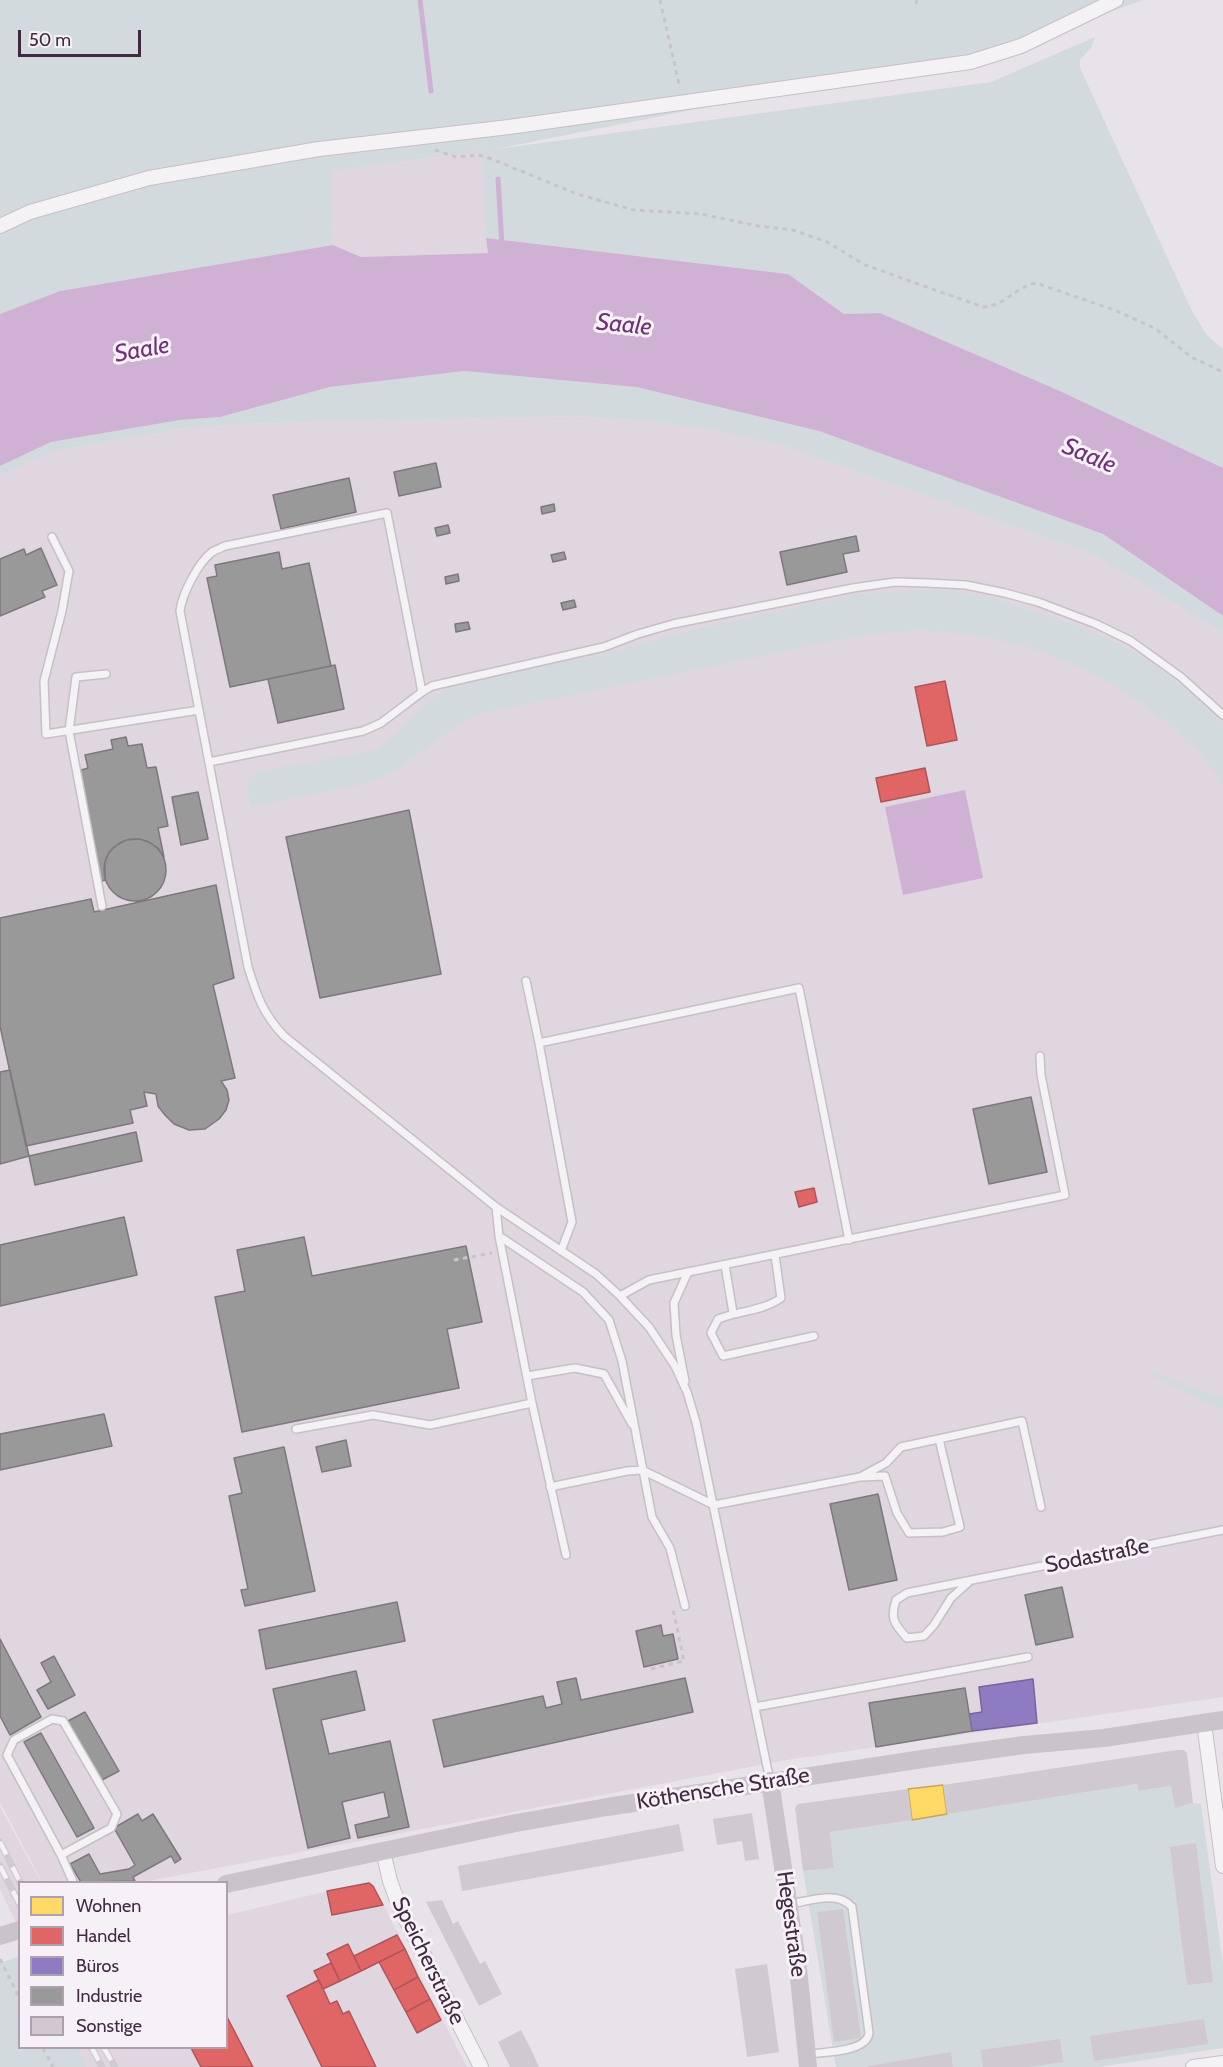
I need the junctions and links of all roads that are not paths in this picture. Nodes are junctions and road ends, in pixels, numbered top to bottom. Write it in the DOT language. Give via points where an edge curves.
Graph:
graph roads {
  1 [pos="1116,0"];
  2 [pos="0,226"];
  3 [pos="52,537"];
  4 [pos="106,674"];
  5 [pos="422,692"];
  6 [pos="199,710"];
  7 [pos="1223,715"];
  8 [pos="69,730"];
  9 [pos="209,762"];
  10 [pos="102,906"];
  11 [pos="526,981"];
  12 [pos="539,1043"];
  13 [pos="1040,1056"];
  14 [pos="496,1207"];
  15 [pos="500,1236"];
  16 [pos="849,1240"];
  17 [pos="561,1251"];
  18 [pos="775,1255"];
  19 [pos="725,1265"];
  20 [pos="688,1272"];
  21 [pos="620,1296"];
  22 [pos="733,1313"];
  23 [pos="814,1336"];
  24 [pos="527,1376"];
  25 [pos="687,1392"];
  26 [pos="532,1403"];
  27 [pos="296,1429"];
  28 [pos="637,1432"];
  29 [pos="939,1439"];
  30 [pos="642,1470"];
  31 [pos="860,1477"];
  32 [pos="550,1487"];
  33 [pos="714,1505"];
  34 [pos="1041,1507"];
  35 [pos="1223,1530"];
  36 [pos="566,1555"];
  37 [pos="970,1581"];
  38 [pos="686,1606"];
  39 [pos="1028,1657"];
  40 [pos="755,1707"];
  41 [pos="1223,1720"];
  42 [pos="1204,1723"];
  43 [pos="4,1754"];
  44 [pos="770,1781"];
  45 [pos="383,1851"];
  46 [pos="61,1855"];
  47 [pos="1223,1866"];
  48 [pos="73,1881"];
  49 [pos="228,1884"];
  50 [pos="789,1904"];
  51 [pos="18,1931"];
  52 [pos="0,1936"];
  53 [pos="807,2061"];
  54 [pos="1223,2063"];
  55 [pos="481,2067"];
  56 [pos="1193,2067"];
  1 -- 2 [label="street" via="1021,46 970,62 509,127 319,149 149,178 30,212"];
  3 -- 8 [label="lane" via="69,571 44,681 46,734"];
  4 -- 8 [label="lane" via="76,677"];
  5 -- 6 [label="lane" via="387,513 213,551 185,592 180,611"];
  5 -- 7 [label="lane" via="432,686 604,647 673,624 895,582 966,585 1005,592 1096,624 1131,640"];
  5 -- 9 [label="lane" via="381,723 363,731"];
  6 -- 8 [label="lane"];
  6 -- 9 [label="lane"];
  8 -- 10 [label="lane"];
  9 -- 14 [label="lane" via="248,967 269,1020"];
  11 -- 12 [label="lane"];
  12 -- 16 [label="lane" via="799,988"];
  12 -- 17 [label="lane" via="573,1222"];
  13 -- 16 [label="lane" via="1065,1196"];
  14 -- 15 [label="lane"];
  14 -- 17 [label="lane"];
  15 -- 24 [label="lane"];
  15 -- 28 [label="lane" via="583,1292 609,1320"];
  16 -- 18 [label="lane"];
  17 -- 21 [label="lane"];
  18 -- 19 [label="lane"];
  18 -- 22 [label="lane" via="781,1298 771,1305"];
  19 -- 20 [label="lane"];
  19 -- 22 [label="lane"];
  20 -- 21 [label="lane" via="649,1280"];
  20 -- 25 [label="lane" via="674,1303"];
  21 -- 25 [label="lane" via="649,1327"];
  22 -- 23 [label="lane" via="718,1319 711,1333 723,1356"];
  24 -- 26 [label="lane"];
  24 -- 28 [label="lane" via="574,1368 604,1374"];
  25 -- 33 [label="lane"];
  26 -- 27 [label="lane" via="430,1425 373,1415"];
  26 -- 32 [label="lane"];
  28 -- 30 [label="lane"];
  29 -- 31 [label="lane" via="901,1447 886,1464"];
  29 -- 31 [label="lane" via="960,1527 909,1533 897,1513 885,1476"];
  29 -- 34 [label="lane" via="1022,1422"];
  30 -- 32 [label="lane"];
  30 -- 33 [label="lane"];
  30 -- 38 [label="lane" via="652,1517 670,1548"];
  31 -- 33 [label="lane"];
  32 -- 36 [label="lane"];
  33 -- 40 [label="lane"];
  35 -- 37 [label="lane, Sodastraße"];
  37 -- 37 [label="lane, Sodastraße" via="907,1593 896,1600 892,1613 897,1627 907,1638 924,1636 951,1598"];
  39 -- 40 [label="lane"];
  40 -- 44 [label="lane"];
  41 -- 42 [label="main road, Köthensche Straße"];
  42 -- 44 [label="main road, Köthensche Straße"];
  42 -- 47 [label="street"];
  43 -- 46 [label="lane"];
  43 -- 46 [label="lane" via="14,1740 52,1719 63,1721 117,1814 111,1828"];
  44 -- 45 [label="main road, Köthensche Straße" via="543,1818"];
  44 -- 50 [label="main road, Hegestraße"];
  45 -- 49 [label="main road, Köthensche Straße"];
  45 -- 55 [label="street, Speicherstraße" via="400,1908"];
  46 -- 48 [label="lane"];
  50 -- 53 [label="main road, Hegestraße"];
  50 -- 53 [label="lane" via="833,1897 852,1907 869,2033 864,2044"];
  51 -- 52 [label="main road"];
  54 -- 56 [label="street"];
}
